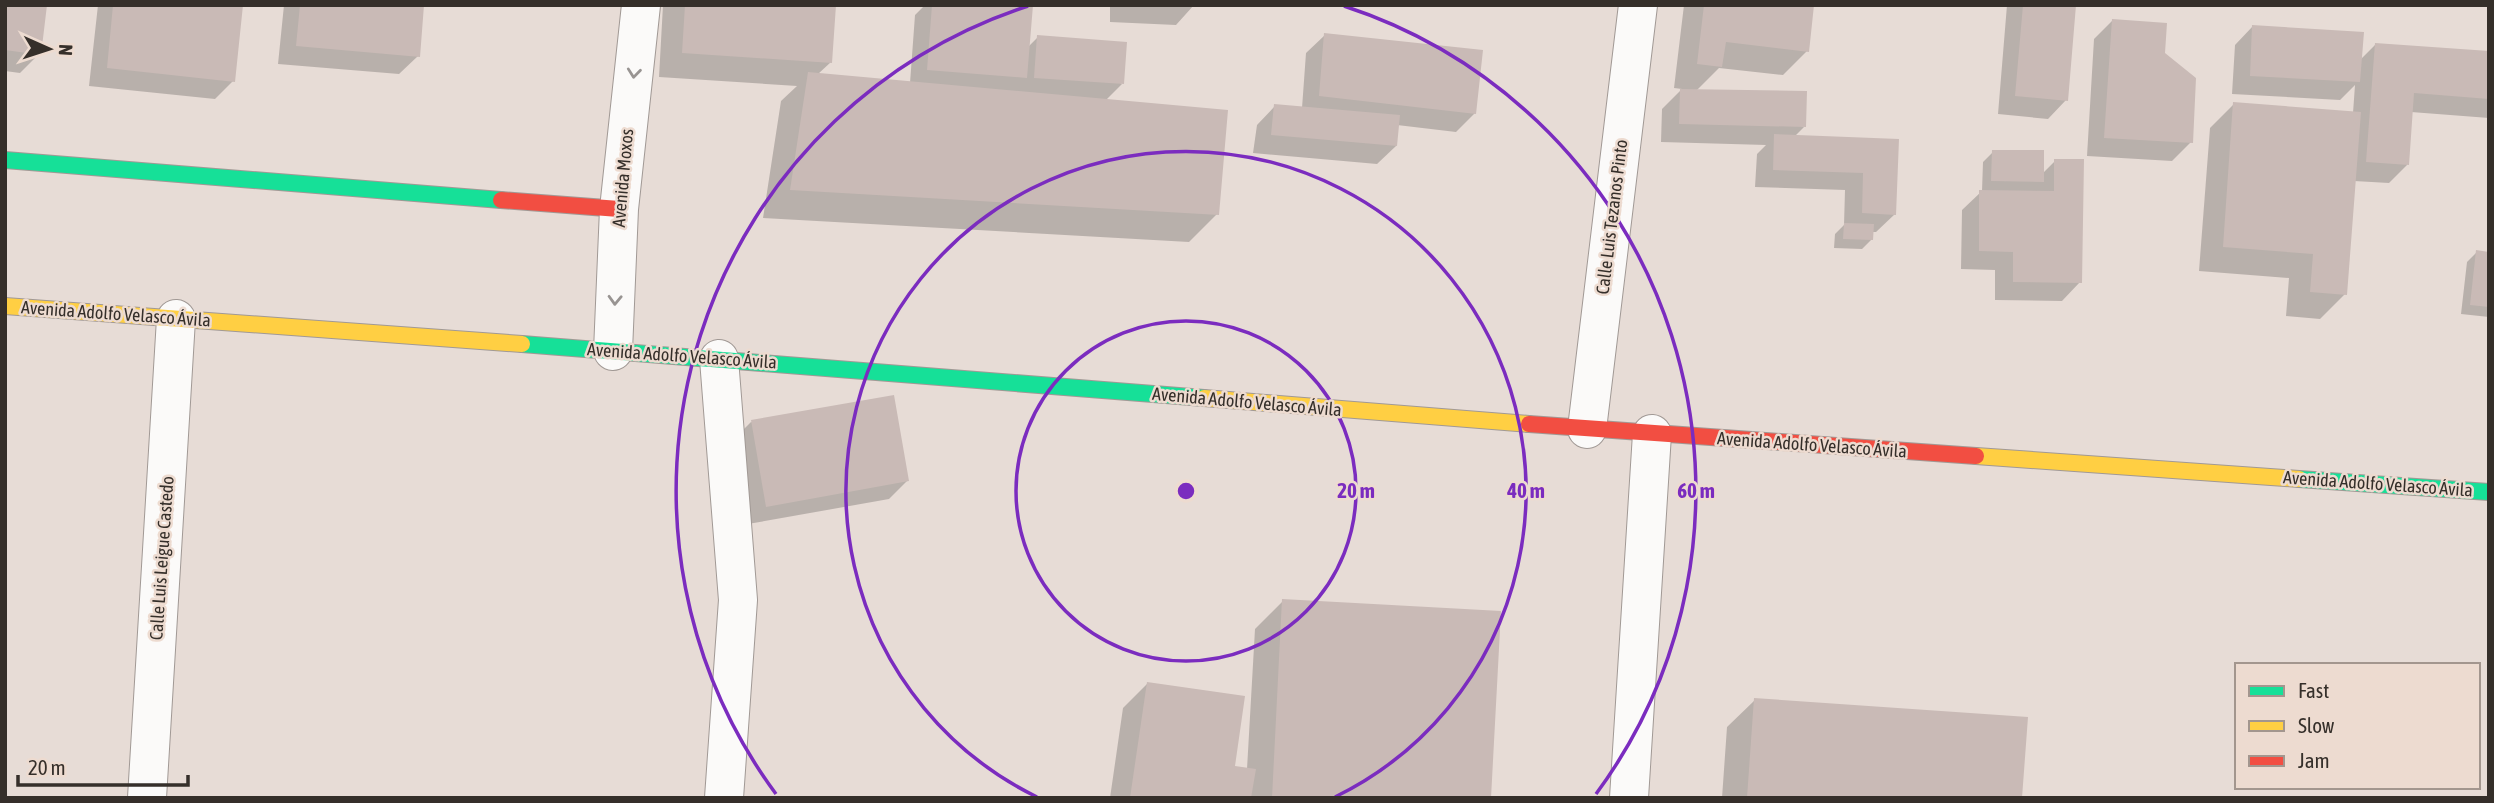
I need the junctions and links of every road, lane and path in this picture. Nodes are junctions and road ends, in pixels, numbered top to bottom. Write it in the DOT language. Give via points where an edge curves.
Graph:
graph roads {
  1 [pos="641,5"];
  2 [pos="1638,5"];
  3 [pos="5,160"];
  4 [pos="619,209"];
  5 [pos="5,306"];
  6 [pos="176,318"];
  7 [pos="613,351"];
  8 [pos="719,359"];
  9 [pos="1587,429"];
  10 [pos="1652,434"];
  11 [pos="2489,492"];
  12 [pos="147,798"];
  13 [pos="724,798"];
  14 [pos="1629,798"];
  1 -- 4 [label="street, Avenida Moxos, one-way"];
  2 -- 9 [label="street, Calle Luis Tezanos Pinto"];
  3 -- 4 [label="main road"];
  4 -- 7 [label="street, Avenida Moxos, one-way"];
  5 -- 6 [label="main road, Avenida Adolfo Velasco Ávila"];
  6 -- 7 [label="main road, Avenida Adolfo Velasco Ávila"];
  6 -- 12 [label="street, Calle Luis Leigue Castedo"];
  7 -- 8 [label="main road, Avenida Adolfo Velasco Ávila"];
  8 -- 9 [label="main road, Avenida Adolfo Velasco Ávila"];
  8 -- 13 [label="street" via="738,600"];
  9 -- 10 [label="main road, Avenida Adolfo Velasco Ávila"];
  10 -- 11 [label="main road, Avenida Adolfo Velasco Ávila"];
  10 -- 14 [label="street"];
}
